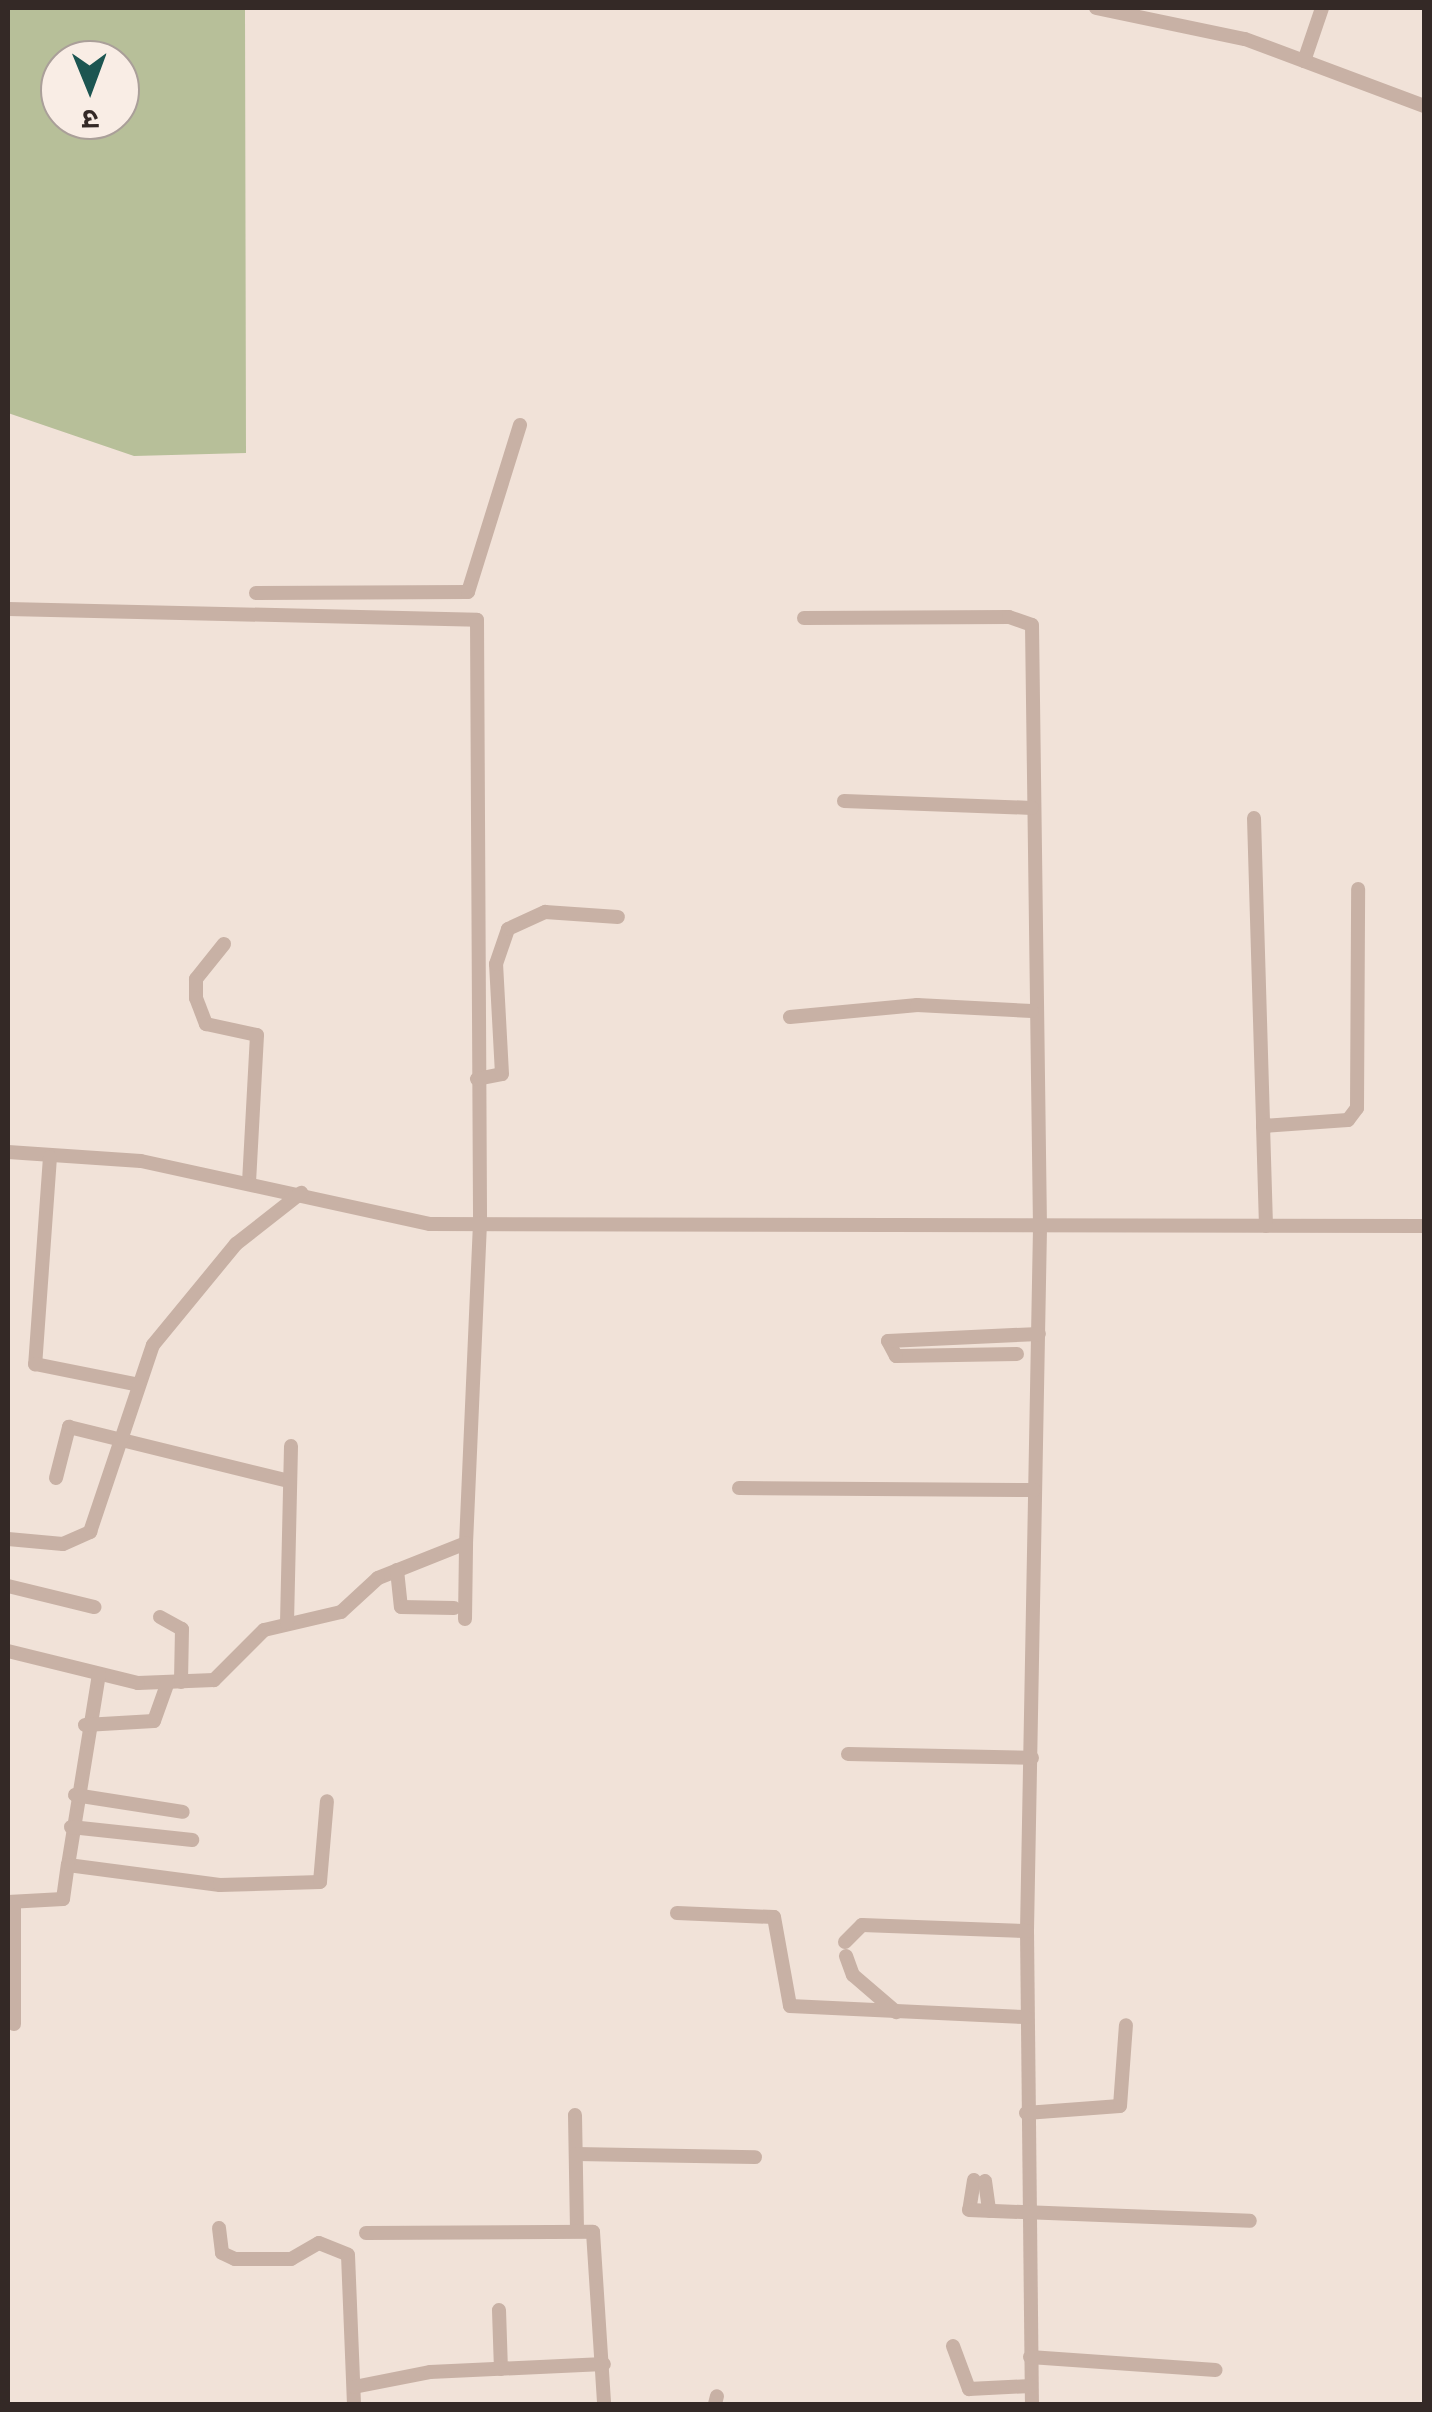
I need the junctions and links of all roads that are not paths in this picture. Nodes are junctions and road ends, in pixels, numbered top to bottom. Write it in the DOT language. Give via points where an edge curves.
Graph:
graph roads {
  1 [pos="1096,8"];
  2 [pos="1322,8"];
  3 [pos="1304,61"];
  4 [pos="1424,106"];
  5 [pos="520,424"];
  6 [pos="256,594"];
  7 [pos="8,609"];
  8 [pos="804,618"];
  9 [pos="844,801"];
  10 [pos="1032,808"];
  11 [pos="1254,818"];
  12 [pos="1358,889"];
  13 [pos="618,918"];
  14 [pos="224,944"];
  15 [pos="1032,1011"];
  16 [pos="790,1017"];
  17 [pos="476,1079"];
  18 [pos="1263,1126"];
  19 [pos="8,1152"];
  20 [pos="50,1157"];
  21 [pos="250,1183"];
  22 [pos="301,1193"];
  23 [pos="480,1223"];
  24 [pos="1266,1226"];
  25 [pos="1424,1226"];
  26 [pos="1040,1228"];
  27 [pos="1039,1334"];
  28 [pos="1017,1354"];
  29 [pos="134,1384"];
  30 [pos="120,1436"];
  31 [pos="290,1446"];
  32 [pos="56,1478"];
  33 [pos="289,1482"];
  34 [pos="738,1488"];
  35 [pos="1034,1490"];
  36 [pos="8,1539"];
  37 [pos="466,1543"];
  38 [pos="397,1570"];
  39 [pos="8,1586"];
  40 [pos="94,1607"];
  41 [pos="160,1617"];
  42 [pos="287,1623"];
  43 [pos="8,1651"];
  44 [pos="99,1674"];
  45 [pos="175,1682"];
  46 [pos="85,1725"];
  47 [pos="848,1754"];
  48 [pos="1032,1758"];
  49 [pos="75,1795"];
  50 [pos="326,1802"];
  51 [pos="183,1812"];
  52 [pos="71,1827"];
  53 [pos="192,1840"];
  54 [pos="68,1865"];
  55 [pos="11,1902"];
  56 [pos="677,1913"];
  57 [pos="1027,1931"];
  58 [pos="896,2012"];
  59 [pos="1026,2018"];
  60 [pos="14,2024"];
  61 [pos="1126,2025"];
  62 [pos="1026,2113"];
  63 [pos="575,2115"];
  64 [pos="576,2154"];
  65 [pos="756,2157"];
  66 [pos="989,2212"];
  67 [pos="1026,2214"];
  68 [pos="1250,2221"];
  69 [pos="219,2228"];
  70 [pos="577,2228"];
  71 [pos="366,2233"];
  72 [pos="500,2310"];
  73 [pos="953,2346"];
  74 [pos="1030,2357"];
  75 [pos="604,2364"];
  76 [pos="501,2369"];
  77 [pos="1216,2370"];
  78 [pos="1031,2386"];
  79 [pos="354,2387"];
  80 [pos="354,2404"];
  81 [pos="604,2404"];
  82 [pos="1032,2404"];
  1 -- 3 [label="street" via="1226,33"];
  2 -- 3 [label="street"];
  3 -- 4 [label="street"];
  5 -- 6 [label="street" via="468,592"];
  7 -- 17 [label="street" via="474,617"];
  8 -- 10 [label="street" via="1031,620"];
  9 -- 10 [label="street"];
  10 -- 15 [label="street"];
  11 -- 18 [label="street"];
  12 -- 18 [label="street" via="1356,1114"];
  13 -- 17 [label="street" via="545,912 508,928 496,964 502,1074"];
  14 -- 21 [label="street" via="196,979 196,998 206,1024 258,1035"];
  15 -- 16 [label="street" via="918,1005"];
  15 -- 26 [label="street"];
  17 -- 23 [label="street"];
  18 -- 24 [label="street"];
  19 -- 20 [label="street"];
  20 -- 21 [label="street" via="141,1161"];
  20 -- 29 [label="street" via="35,1364"];
  21 -- 22 [label="street"];
  22 -- 23 [label="street" via="408,1222"];
  22 -- 29 [label="street" via="230,1251 163,1331"];
  23 -- 26 [label="street"];
  23 -- 37 [label="street"];
  24 -- 25 [label="street"];
  24 -- 26 [label="street"];
  26 -- 27 [label="street"];
  27 -- 28 [label="street" via="888,1344 896,1356"];
  27 -- 35 [label="street"];
  29 -- 30 [label="street"];
  30 -- 32 [label="street" via="66,1428"];
  30 -- 33 [label="street"];
  30 -- 36 [label="street" via="90,1532 57,1545"];
  31 -- 33 [label="street"];
  33 -- 42 [label="street"];
  34 -- 35 [label="street"];
  35 -- 48 [label="street"];
  37 -- 38 [label="street"];
  37 -- 38 [label="street" via="459,1613 401,1608"];
  38 -- 42 [label="street" via="341,1612"];
  39 -- 40 [label="street"];
  41 -- 45 [label="street" via="181,1626"];
  42 -- 45 [label="street" via="260,1633 216,1680"];
  43 -- 44 [label="street"];
  44 -- 45 [label="street"];
  44 -- 46 [label="street"];
  45 -- 46 [label="street" via="154,1721"];
  46 -- 49 [label="street"];
  47 -- 48 [label="street"];
  48 -- 57 [label="street"];
  49 -- 51 [label="street"];
  49 -- 52 [label="street"];
  50 -- 54 [label="street" via="320,1882 220,1885"];
  52 -- 53 [label="street"];
  52 -- 54 [label="street"];
  54 -- 55 [label="street" via="63,1899"];
  55 -- 60 [label="street"];
  56 -- 58 [label="street" via="774,1917 790,2006"];
  57 -- 58 [label="street" via="862,1925 846,1949 853,1975"];
  57 -- 59 [label="street"];
  58 -- 59 [label="street"];
  59 -- 62 [label="street"];
  61 -- 62 [label="street" via="1120,2106"];
  62 -- 67 [label="street"];
  63 -- 64 [label="street"];
  64 -- 65 [label="street"];
  64 -- 70 [label="street"];
  66 -- 66 [label="street" via="980,2181 968,2210"];
  66 -- 67 [label="street"];
  67 -- 68 [label="street"];
  67 -- 74 [label="street"];
  69 -- 79 [label="street" via="222,2253 235,2259 291,2259 318,2243 348,2255"];
  70 -- 71 [label="street"];
  70 -- 75 [label="street" via="594,2232 600,2250"];
  72 -- 76 [label="street"];
  73 -- 78 [label="street" via="969,2389"];
  74 -- 77 [label="street"];
  74 -- 78 [label="street"];
  75 -- 76 [label="street"];
  75 -- 81 [label="street"];
  76 -- 79 [label="street"];
  78 -- 82 [label="street"];
  79 -- 80 [label="street"];
}
